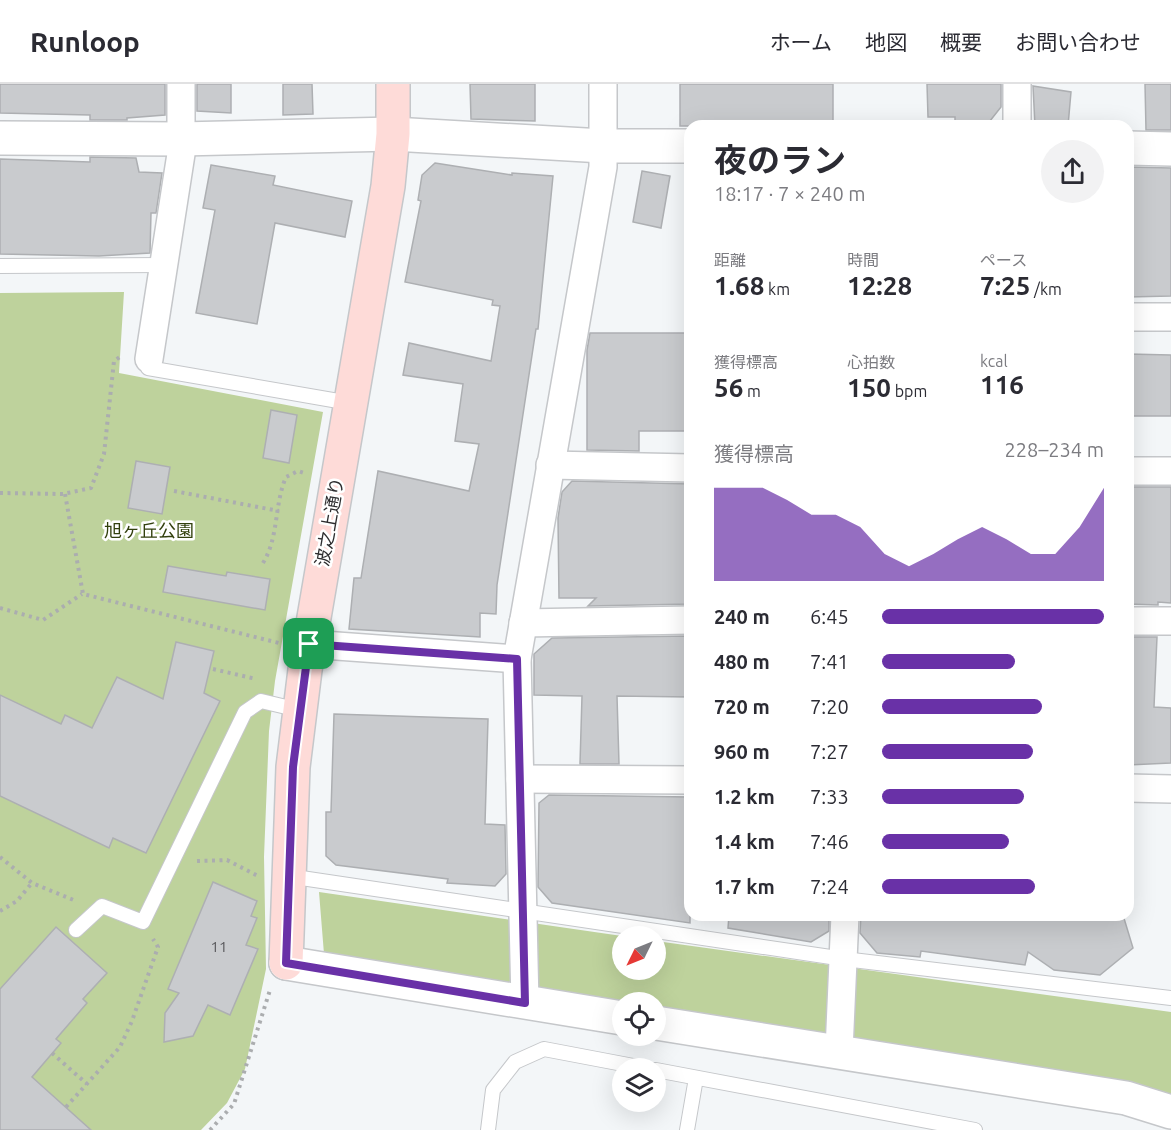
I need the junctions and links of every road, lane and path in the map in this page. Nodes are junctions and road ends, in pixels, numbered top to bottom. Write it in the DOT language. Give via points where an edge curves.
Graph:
graph roads {
  1 [pos="181,84"];
  2 [pos="393,84"];
  3 [pos="603,84"];
  4 [pos="1017,84"];
  5 [pos="1017,120"];
  6 [pos="393,134"];
  7 [pos="0,138"];
  8 [pos="181,139"];
  9 [pos="603,146"];
  10 [pos="684,146"];
  11 [pos="1134,148"];
  12 [pos="1171,149"];
  13 [pos="164,265"];
  14 [pos="0,266"];
  15 [pos="1134,317"];
  16 [pos="1171,317"];
  17 [pos="149,359"];
  18 [pos="351,403"];
  19 [pos="550,465"];
  20 [pos="684,468"];
  21 [pos="1134,471"];
  22 [pos="1171,471"];
  23 [pos="311,476"];
  24 [pos="174,491"];
  25 [pos="0,493"];
  26 [pos="65,494"];
  27 [pos="278,510"];
  28 [pos="263,563"];
  29 [pos="82,594"];
  30 [pos="0,608"];
  31 [pos="684,621"];
  32 [pos="1134,621"];
  33 [pos="1171,621"];
  34 [pos="523,623"];
  35 [pos="298,645"];
  36 [pos="517,659"];
  37 [pos="213,669"];
  38 [pos="228,673"];
  39 [pos="299,710"];
  40 [pos="520,779"];
  41 [pos="684,780"];
  42 [pos="1134,788"];
  43 [pos="1171,789"];
  44 [pos="0,857"];
  45 [pos="190,861"];
  46 [pos="276,878"];
  47 [pos="0,911"];
  48 [pos="524,912"];
  49 [pos="845,921"];
  50 [pos="76,930"];
  51 [pos="158,947"];
  52 [pos="844,959"];
  53 [pos="278,974"];
  54 [pos="1171,998"];
  55 [pos="525,1003"];
  56 [pos="612,1016"];
  57 [pos="666,1025"];
  58 [pos="839,1051"];
  59 [pos="52,1053"];
  60 [pos="612,1062"];
  61 [pos="666,1072"];
  62 [pos="696,1078"];
  63 [pos="87,1084"];
  64 [pos="66,1107"];
  65 [pos="1171,1112"];
  66 [pos="210,1130"];
  67 [pos="488,1130"];
  68 [pos="687,1130"];
  69 [pos="975,1130"];
  1 -- 8 [label="street"];
  2 -- 6 [label="main road, 波之上通り"];
  3 -- 9 [label="street"];
  4 -- 5 [label="street"];
  6 -- 8 [label="street"];
  6 -- 9 [label="street"];
  6 -- 18 [label="main road, 波之上通り" via="388,186"];
  7 -- 8 [label="street"];
  8 -- 13 [label="street"];
  9 -- 10 [label="street"];
  9 -- 19 [label="street" via="603,167"];
  11 -- 12 [label="street"];
  13 -- 14 [label="lane"];
  13 -- 17 [label="street"];
  15 -- 16 [label="street"];
  17 -- 18 [label="lane" via="148,368"];
  17 -- 26 [label="path" via="120,356 114,361 104,454 91,488"];
  18 -- 35 [label="main road, 波之上通り"];
  19 -- 20 [label="street"];
  19 -- 34 [label="street"];
  21 -- 22 [label="street"];
  23 -- 27 [label="path" via="298,471 286,477"];
  24 -- 27 [label="path"];
  25 -- 26 [label="path"];
  26 -- 29 [label="path"];
  27 -- 28 [label="path" via="270,551"];
  29 -- 30 [label="path" via="43,620"];
  29 -- 35 [label="path"];
  31 -- 34 [label="street"];
  32 -- 33 [label="street"];
  34 -- 36 [label="street"];
  35 -- 36 [label="street"];
  35 -- 39 [label="main road, 波之上通り"];
  36 -- 40 [label="street"];
  37 -- 38 [label="path"];
  39 -- 46 [label="main road, 波之上通り"];
  39 -- 50 [label="lane" via="261,701 245,712 142,922 102,906"];
  40 -- 41 [label="street"];
  40 -- 48 [label="street"];
  42 -- 43 [label="street"];
  44 -- 47 [label="path" via="32,883 17,901"];
  45 -- 46 [label="path" via="226,860"];
  46 -- 48 [label="lane"];
  46 -- 53 [label="main road, 波之上通り"];
  48 -- 52 [label="lane"];
  48 -- 55 [label="street"];
  49 -- 52 [label="street"];
  51 -- 63 [label="path" via="120,1047"];
  52 -- 54 [label="lane"];
  52 -- 58 [label="street"];
  53 -- 55 [label="street"];
  53 -- 66 [label="path" via="234,1104"];
  55 -- 56 [label="street"];
  57 -- 58 [label="street"];
  58 -- 65 [label="street" via="1126,1098"];
  59 -- 63 [label="path"];
  60 -- 67 [label="lane" via="544,1049 515,1062 493,1090"];
  61 -- 62 [label="lane"];
  62 -- 68 [label="lane"];
  62 -- 69 [label="lane"];
  63 -- 64 [label="path"];
}
